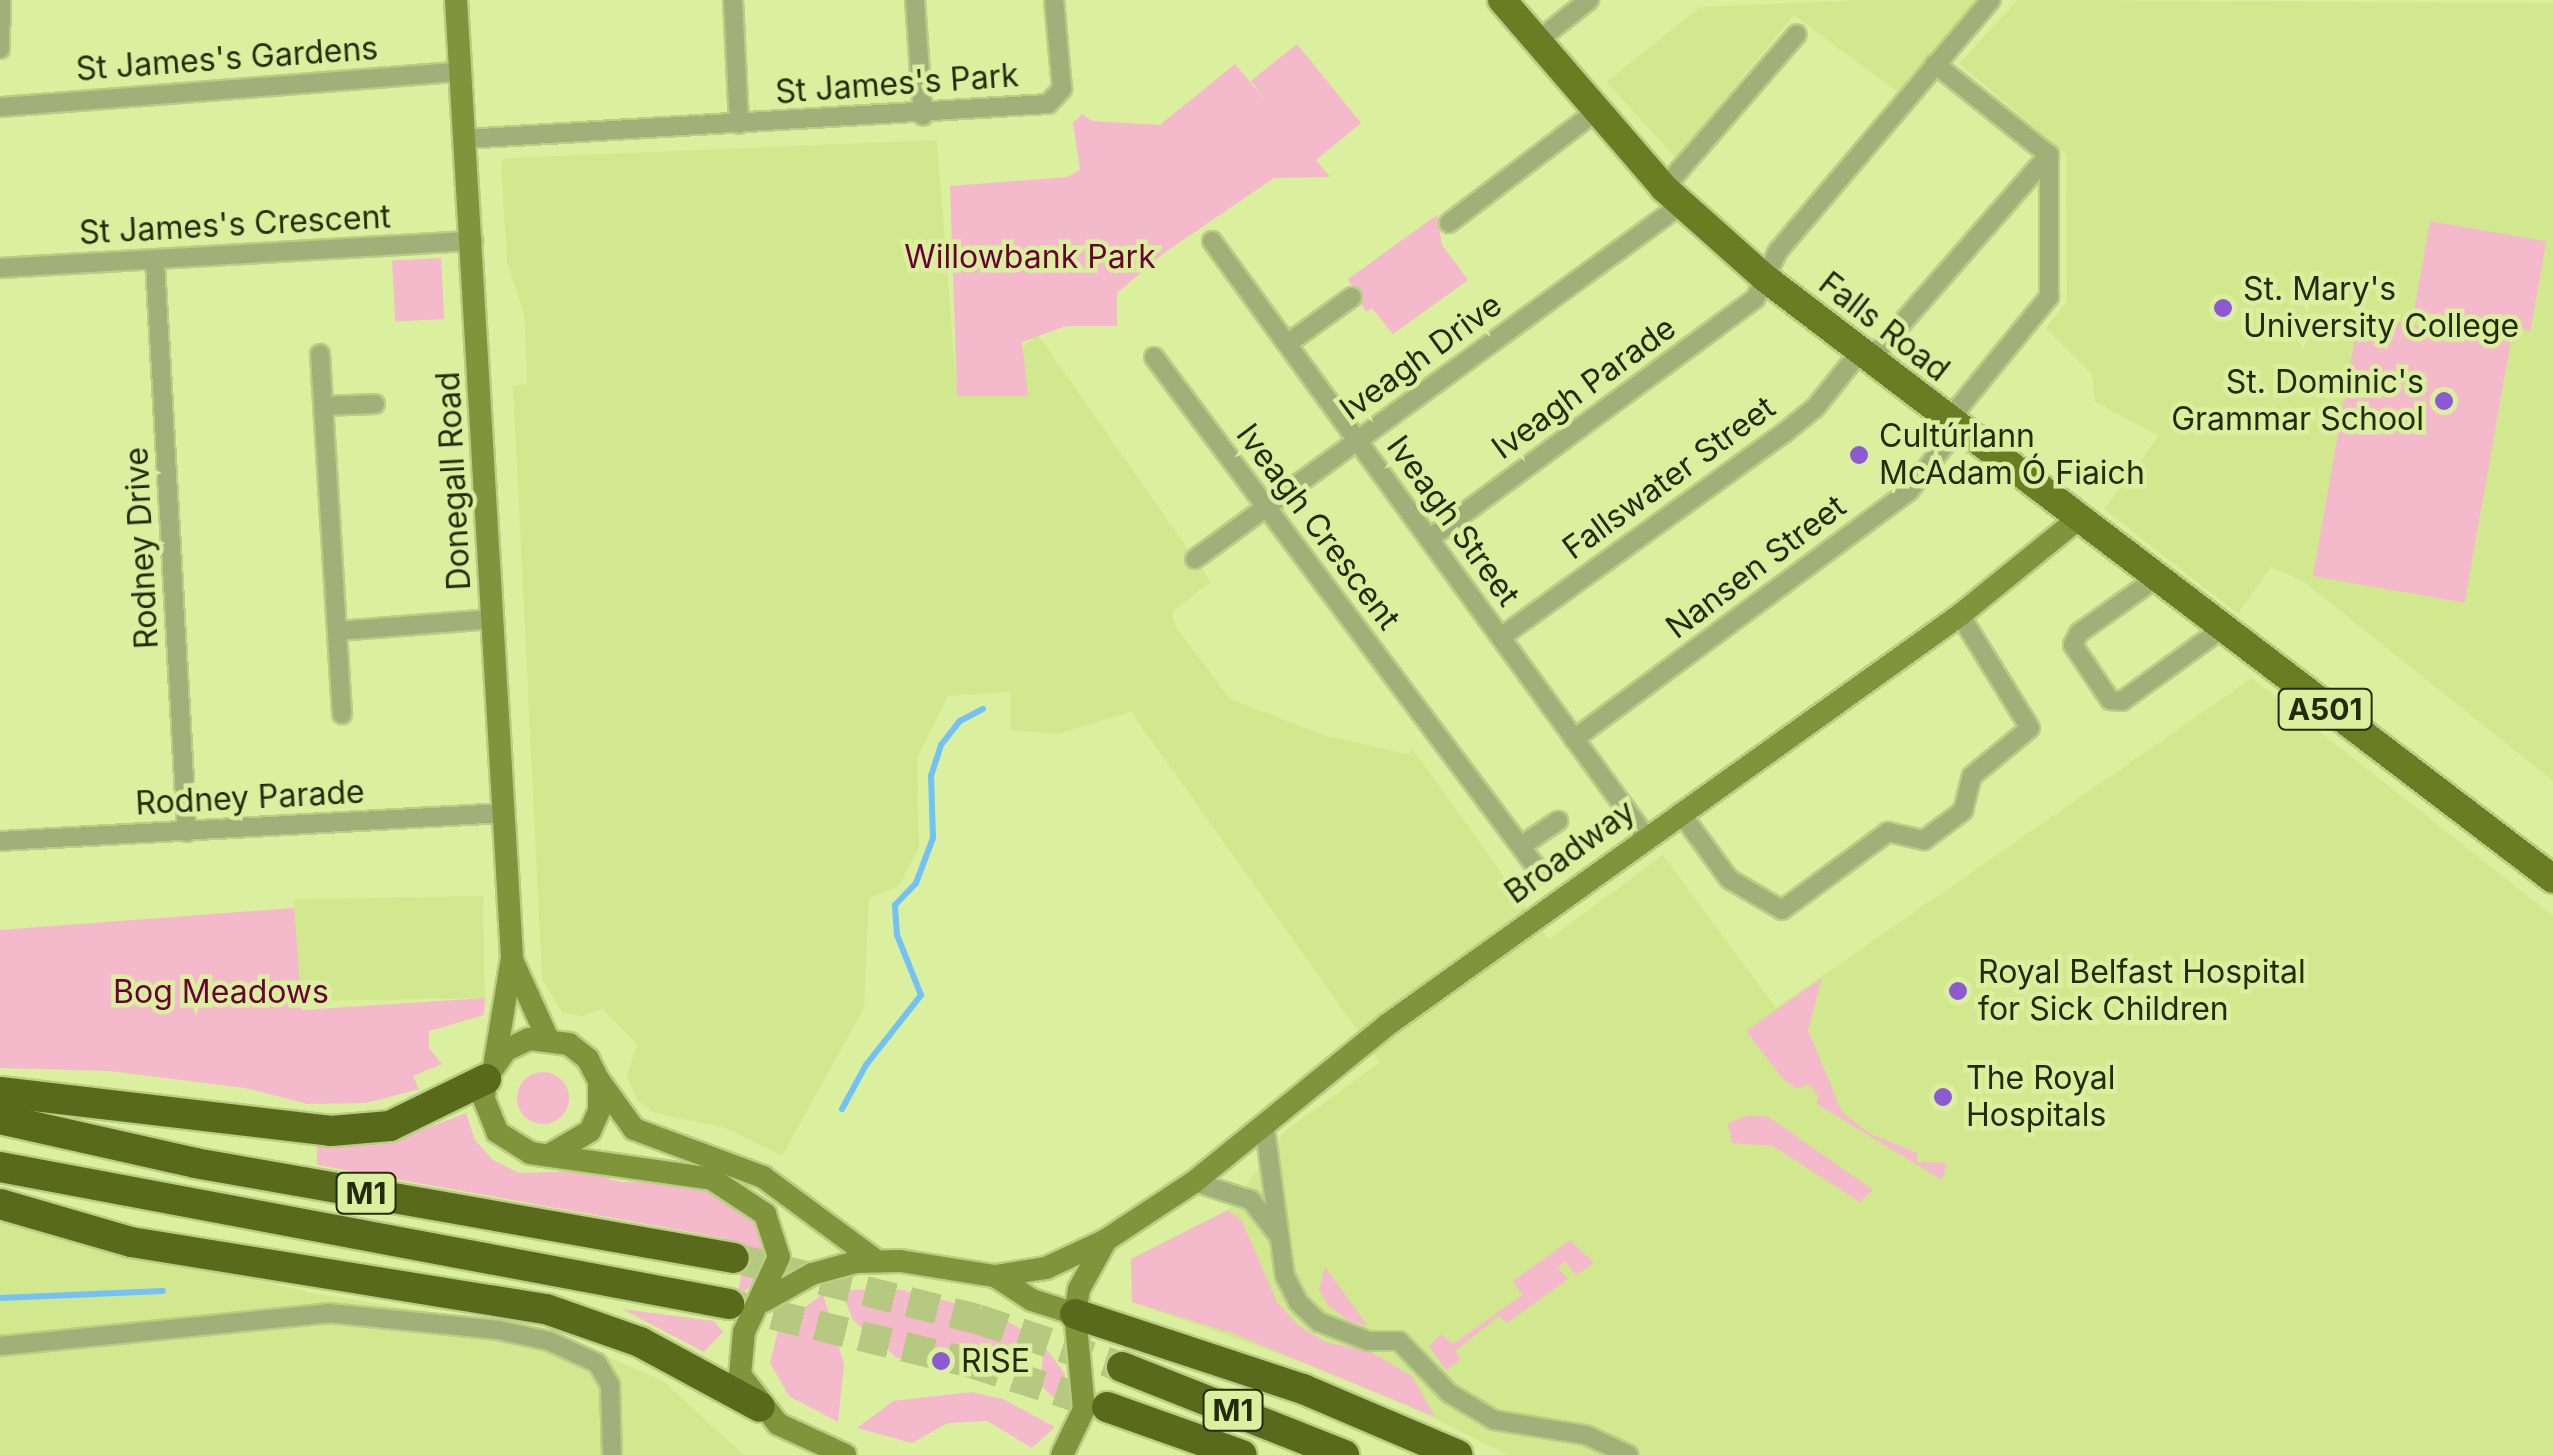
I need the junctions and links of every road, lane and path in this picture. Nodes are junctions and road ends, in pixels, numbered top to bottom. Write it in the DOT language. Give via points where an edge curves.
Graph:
graph roads {
  1 [pos="1,0"];
  2 [pos="456,0"];
  3 [pos="733,0"];
  4 [pos="915,0"];
  5 [pos="1054,0"];
  6 [pos="1502,0"];
  7 [pos="1589,0"];
  8 [pos="1992,0"];
  9 [pos="1797,34"];
  10 [pos="1536,42"];
  11 [pos="0,49"];
  12 [pos="1935,64"];
  13 [pos="460,72"];
  14 [pos="0,107"];
  15 [pos="1595,112"];
  16 [pos="923,116"];
  17 [pos="739,124"];
  18 [pos="464,139"];
  19 [pos="2049,155"];
  20 [pos="1673,196"];
  21 [pos="1449,223"];
  22 [pos="473,241"];
  23 [pos="1212,241"];
  24 [pos="154,262"];
  25 [pos="0,268"];
  26 [pos="1765,278"];
  27 [pos="1352,297"];
  28 [pos="1287,344"];
  29 [pos="320,354"];
  30 [pos="1154,357"];
  31 [pos="1864,357"];
  32 [pos="375,404"];
  33 [pos="324,406"];
  34 [pos="1954,426"];
  35 [pos="1357,441"];
  36 [pos="1266,507"];
  37 [pos="2077,520"];
  38 [pos="1429,539"];
  39 [pos="1194,559"];
  40 [pos="2155,579"];
  41 [pos="1960,615"];
  42 [pos="494,619"];
  43 [pos="2220,630"];
  44 [pos="336,631"];
  45 [pos="1500,638"];
  46 [pos="342,714"];
  47 [pos="1574,739"];
  48 [pos="1680,812"];
  49 [pos="504,814"];
  50 [pos="1558,821"];
  51 [pos="187,832"];
  52 [pos="1646,837"];
  53 [pos="0,841"];
  54 [pos="1522,846"];
  55 [pos="1542,874"];
  56 [pos="2553,879"];
  57 [pos="512,958"];
  58 [pos="548,1038"];
  59 [pos="491,1069"];
  60 [pos="599,1081"];
  61 [pos="0,1092"];
  62 [pos="0,1118"];
  63 [pos="1265,1129"];
  64 [pos="551,1154"];
  65 [pos="0,1167"];
  66 [pos="1194,1182"];
  67 [pos="0,1204"];
  68 [pos="1278,1236"];
  69 [pos="1106,1240"];
  70 [pos="734,1258"];
  71 [pos="874,1260"];
  72 [pos="995,1276"];
  73 [pos="741,1306"];
  74 [pos="1075,1314"];
  75 [pos="0,1346"];
  76 [pos="1122,1368"];
  77 [pos="1107,1407"];
  78 [pos="769,1416"];
  79 [pos="612,1455"];
  80 [pos="794,1455"];
  81 [pos="844,1455"];
  82 [pos="1062,1455"];
  83 [pos="1242,1455"];
  84 [pos="1344,1455"];
  85 [pos="1458,1455"];
  86 [pos="1629,1455"];
  1 -- 11 [label="street"];
  2 -- 13 [label="street, Donegall Road"];
  3 -- 17 [label="street, St James's Park"];
  4 -- 16 [label="street"];
  5 -- 16 [label="street, St James's Park" via="1059,98"];
  6 -- 10 [label="main road, Falls Road / A501"];
  7 -- 10 [label="street"];
  8 -- 12 [label="street, Iveagh Parade"];
  9 -- 20 [label="street, Iveagh Drive"];
  10 -- 15 [label="main road, Falls Road / A501"];
  12 -- 19 [label="street"];
  12 -- 26 [label="street, Iveagh Parade" via="1778,251"];
  13 -- 14 [label="street, St James's Gardens"];
  13 -- 18 [label="street, Donegall Road"];
  15 -- 20 [label="main road, Falls Road / A501"];
  15 -- 21 [label="street"];
  16 -- 17 [label="street, St James's Park"];
  17 -- 18 [label="street, St James's Park"];
  18 -- 22 [label="street, Donegall Road"];
  19 -- 31 [label="street, Fallswater Street"];
  19 -- 34 [label="street, Nansen Street" via="2050,297 1960,406"];
  20 -- 26 [label="main road, Falls Road / A501"];
  20 -- 35 [label="street, Iveagh Drive"];
  22 -- 24 [label="street, St James's Crescent"];
  22 -- 42 [label="street, Donegall Road"];
  23 -- 28 [label="street, Iveagh Street"];
  24 -- 25 [label="street, St James's Crescent"];
  24 -- 51 [label="street, Rodney Drive"];
  26 -- 31 [label="main road, Falls Road / A501"];
  26 -- 38 [label="street, Iveagh Parade" via="1748,304"];
  27 -- 28 [label="street"];
  28 -- 35 [label="street, Iveagh Street"];
  29 -- 33 [label="street"];
  30 -- 36 [label="street, Iveagh Crescent"];
  31 -- 34 [label="main road, Falls Road / A501"];
  31 -- 45 [label="street, Fallswater Street" via="1800,421"];
  32 -- 33 [label="street"];
  33 -- 44 [label="street"];
  34 -- 37 [label="main road, Falls Road / A501"];
  34 -- 47 [label="street, Nansen Street" via="1909,491"];
  35 -- 36 [label="street, Iveagh Drive"];
  35 -- 38 [label="street, Iveagh Street"];
  36 -- 39 [label="street, Iveagh Drive"];
  36 -- 54 [label="street, Iveagh Crescent"];
  37 -- 40 [label="main road, Falls Road / A501"];
  37 -- 41 [label="street, Broadway"];
  38 -- 45 [label="street, Iveagh Street"];
  40 -- 43 [label="main road, Falls Road / A501"];
  40 -- 43 [label="street" via="2079,633 2073,645 2110,700 2122,701"];
  41 -- 48 [label="street, Broadway"];
  41 -- 48 [label="street" via="2030,728 1972,776 1963,811 1924,840 1888,832 1782,910 1729,879"];
  42 -- 44 [label="street"];
  42 -- 49 [label="street, Donegall Road"];
  43 -- 56 [label="main road, Falls Road / A501"];
  44 -- 46 [label="street"];
  45 -- 47 [label="street, Iveagh Street"];
  47 -- 52 [label="street, Iveagh Street"];
  48 -- 52 [label="street, Broadway"];
  49 -- 51 [label="street, Rodney Parade"];
  49 -- 57 [label="street, Donegall Road"];
  50 -- 54 [label="street"];
  51 -- 53 [label="street, Rodney Parade"];
  52 -- 63 [label="street, Broadway" via="1304,1087"];
  54 -- 55 [label="street, Iveagh Crescent"];
  57 -- 58 [label="street, Donegall Road"];
  57 -- 59 [label="street, Donegall Road"];
  58 -- 59 [label="street" via="519,1042"];
  58 -- 60 [label="street" via="581,1052"];
  59 -- 61 [label="highway" via="390,1126 331,1131"];
  59 -- 64 [label="street" via="484,1099 496,1132 520,1150"];
  60 -- 64 [label="street" via="599,1110 590,1131"];
  60 -- 71 [label="street" via="634,1130 763,1176"];
  62 -- 70 [label="highway, M1" via="195,1163"];
  63 -- 66 [label="street, Broadway"];
  63 -- 68 [label="street"];
  64 -- 73 [label="street" via="712,1179 741,1194 764,1214 779,1245 774,1274"];
  65 -- 73 [label="highway, M1"];
  66 -- 68 [label="street" via="1251,1200"];
  66 -- 69 [label="street, Broadway"];
  67 -- 78 [label="highway" via="131,1242 546,1309 640,1342"];
  68 -- 86 [label="street" via="1285,1276 1319,1322 1357,1338 1399,1341 1448,1394 1494,1420 1586,1434"];
  69 -- 72 [label="street, Broadway" via="1046,1268"];
  69 -- 74 [label="street, Broadway" via="1080,1289"];
  71 -- 72 [label="street"];
  71 -- 73 [label="street" via="812,1274"];
  72 -- 74 [label="street" via="1032,1300"];
  73 -- 78 [label="street" via="740,1374"];
  74 -- 82 [label="street" via="1084,1410"];
  74 -- 85 [label="highway" via="1303,1388"];
  75 -- 79 [label="street" via="328,1313 498,1330 586,1356 610,1384"];
  76 -- 84 [label="highway, M1"];
  77 -- 83 [label="highway, M1"];
  78 -- 80 [label="street"];
  78 -- 81 [label="street"];
}
